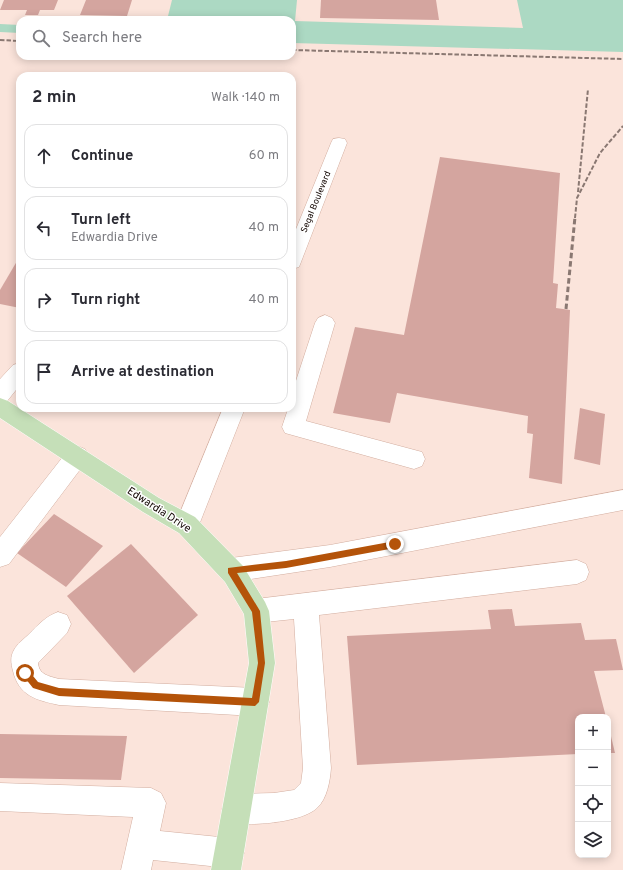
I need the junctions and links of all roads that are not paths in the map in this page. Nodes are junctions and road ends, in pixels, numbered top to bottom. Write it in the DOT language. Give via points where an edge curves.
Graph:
graph roads {
  1 [pos="339,143"];
  2 [pos="296,252"];
  3 [pos="324,323"];
  4 [pos="16,376"];
  5 [pos="0,394"];
  6 [pos="296,403"];
  7 [pos="0,407"];
  8 [pos="232,412"];
  9 [pos="295,412"];
  10 [pos="77,456"];
  11 [pos="414,459"];
  12 [pos="623,500"];
  13 [pos="187,525"];
  14 [pos="0,556"];
  15 [pos="231,570"];
  16 [pos="577,572"];
  17 [pos="306,605"];
  18 [pos="256,611"];
  19 [pos="58,624"];
  20 [pos="255,702"];
  21 [pos="0,797"];
  22 [pos="237,808"];
  23 [pos="139,857"];
  24 [pos="228,862"];
  1 -- 2 [label="street, Segal Boulevard"];
  3 -- 6 [label="street"];
  4 -- 5 [label="street"];
  7 -- 10 [label="main road, Edwardia Drive"];
  8 -- 13 [label="street"];
  9 -- 11 [label="street" via="293,427"];
  10 -- 13 [label="main road, Edwardia Drive" via="151,505"];
  10 -- 14 [label="street"];
  12 -- 15 [label="street" via="286,564"];
  13 -- 15 [label="main road, Edwardia Drive"];
  15 -- 18 [label="main road, Edwardia Drive"];
  16 -- 17 [label="street"];
  17 -- 18 [label="street"];
  17 -- 22 [label="street" via="317,768 315,785 307,799 287,806"];
  18 -- 20 [label="main road, Edwardia Drive" via="262,663"];
  19 -- 20 [label="street" via="24,658 25,673 36,686 59,692"];
  20 -- 22 [label="main road, Edwardia Drive"];
  21 -- 23 [label="street" via="151,803"];
  22 -- 24 [label="main road, Edwardia Drive"];
  23 -- 24 [label="street"];
}
